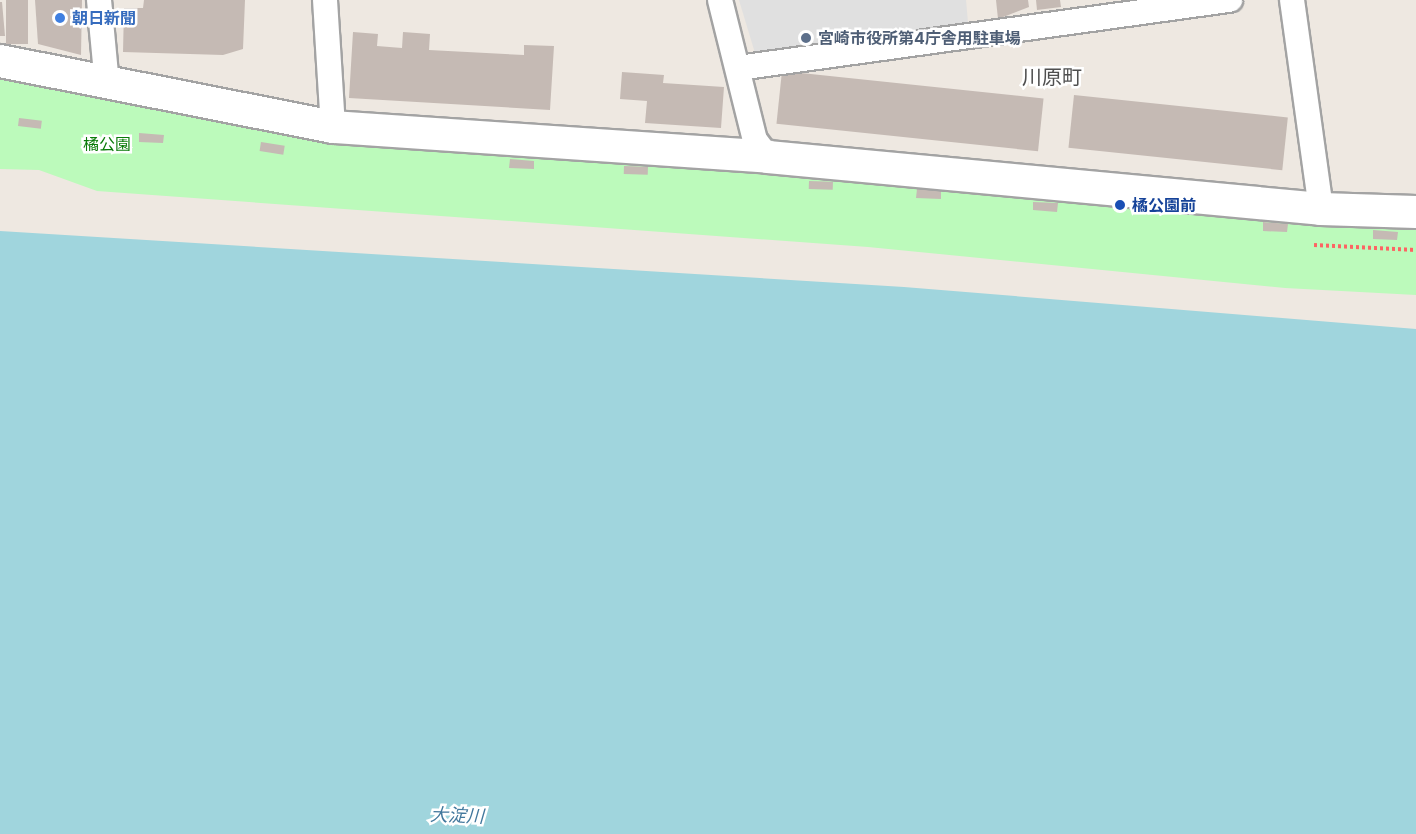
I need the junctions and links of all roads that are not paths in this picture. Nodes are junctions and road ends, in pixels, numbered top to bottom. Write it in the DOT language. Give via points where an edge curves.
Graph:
graph roads {
  1 [pos="99,0"];
  2 [pos="326,0"];
  3 [pos="720,0"];
  4 [pos="1230,0"];
  5 [pos="1292,0"];
  6 [pos="0,62"];
  7 [pos="738,68"];
  8 [pos="107,85"];
  9 [pos="333,127"];
  10 [pos="768,157"];
  11 [pos="1321,209"];
  12 [pos="1416,212"];
  1 -- 8 [label="street"];
  2 -- 9 [label="street"];
  3 -- 7 [label="street"];
  4 -- 7 [label="street"];
  5 -- 11 [label="street"];
  6 -- 8 [label="street"];
  7 -- 10 [label="street" via="755,140"];
  8 -- 9 [label="street"];
  9 -- 10 [label="street"];
  10 -- 11 [label="street"];
  11 -- 12 [label="street"];
}
